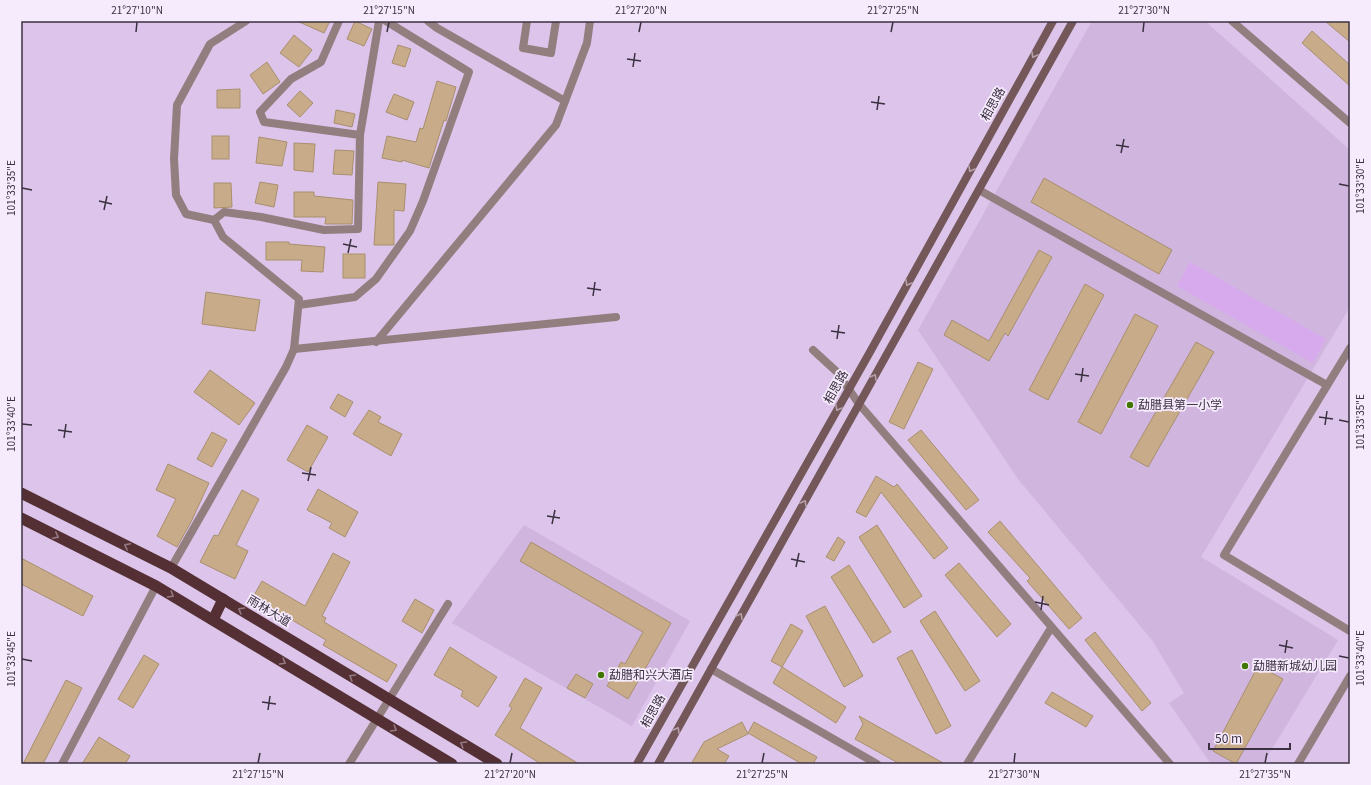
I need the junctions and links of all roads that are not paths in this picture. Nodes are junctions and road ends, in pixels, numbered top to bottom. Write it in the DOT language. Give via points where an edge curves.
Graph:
graph roads {
  1 [pos="246,21"];
  2 [pos="339,21"];
  3 [pos="379,21"];
  4 [pos="386,21"];
  5 [pos="428,21"];
  6 [pos="527,21"];
  7 [pos="556,21"];
  8 [pos="590,21"];
  9 [pos="1053,21"];
  10 [pos="1073,21"];
  11 [pos="1232,21"];
  12 [pos="565,101"];
  13 [pos="1350,123"];
  14 [pos="360,134"];
  15 [pos="979,190"];
  16 [pos="214,220"];
  17 [pos="298,305"];
  18 [pos="616,317"];
  19 [pos="376,342"];
  20 [pos="1350,348"];
  21 [pos="294,349"];
  22 [pos="813,350"];
  23 [pos="1328,385"];
  24 [pos="849,389"];
  25 [pos="859,404"];
  26 [pos="21,493"];
  27 [pos="21,518"];
  28 [pos="171,568"];
  29 [pos="156,586"];
  30 [pos="223,599"];
  31 [pos="448,604"];
  32 [pos="213,620"];
  33 [pos="1051,628"];
  34 [pos="1350,631"];
  35 [pos="711,669"];
  36 [pos="1350,676"];
  37 [pos="388,699"];
  38 [pos="377,718"];
  39 [pos="62,764"];
  40 [pos="349,764"];
  41 [pos="452,764"];
  42 [pos="497,764"];
  43 [pos="637,764"];
  44 [pos="658,764"];
  45 [pos="877,764"];
  46 [pos="967,764"];
  47 [pos="1170,764"];
  48 [pos="1298,764"];
  1 -- 16 [label="street" via="210,44 177,105 174,159 176,195 186,214"];
  2 -- 14 [label="street" via="320,62 291,79 260,112 264,122"];
  3 -- 14 [label="street"];
  4 -- 17 [label="street" via="469,72 410,231 376,279 356,297"];
  5 -- 12 [label="street"];
  6 -- 7 [label="street" via="523,48 551,53"];
  8 -- 12 [label="street" via="587,43"];
  9 -- 24 [label="main road, 相思路, one-way"];
  10 -- 15 [label="main road"];
  11 -- 13 [label="street"];
  12 -- 19 [label="street" via="556,125"];
  14 -- 16 [label="street" via="358,229 324,230 224,212"];
  15 -- 23 [label="street"];
  25 -- 15 [label="main road, one-way"];
  16 -- 17 [label="street" via="223,237 299,298"];
  17 -- 21 [label="street"];
  18 -- 19 [label="street"];
  19 -- 21 [label="street"];
  20 -- 23 [label="street"];
  21 -- 28 [label="street" via="286,368"];
  22 -- 24 [label="street" via="837,372"];
  23 -- 34 [label="street" via="1224,555"];
  24 -- 25 [label="street"];
  24 -- 43 [label="main road, 相思路, one-way"];
  25 -- 33 [label="street"];
  35 -- 25 [label="main road, one-way"];
  28 -- 26 [label="highway, 雨林大道, one-way"];
  27 -- 29 [label="highway, one-way"];
  28 -- 30 [label="highway, 雨林大道"];
  29 -- 32 [label="highway, one-way"];
  29 -- 39 [label="street"];
  30 -- 32 [label="highway"];
  37 -- 30 [label="highway, 雨林大道, one-way"];
  31 -- 37 [label="street"];
  32 -- 38 [label="highway, one-way"];
  33 -- 46 [label="street"];
  33 -- 47 [label="street"];
  44 -- 35 [label="main road, one-way"];
  35 -- 45 [label="street"];
  36 -- 48 [label="street"];
  37 -- 38 [label="street"];
  42 -- 37 [label="highway, 雨林大道, one-way"];
  38 -- 40 [label="street"];
  38 -- 41 [label="highway, one-way"];
}
